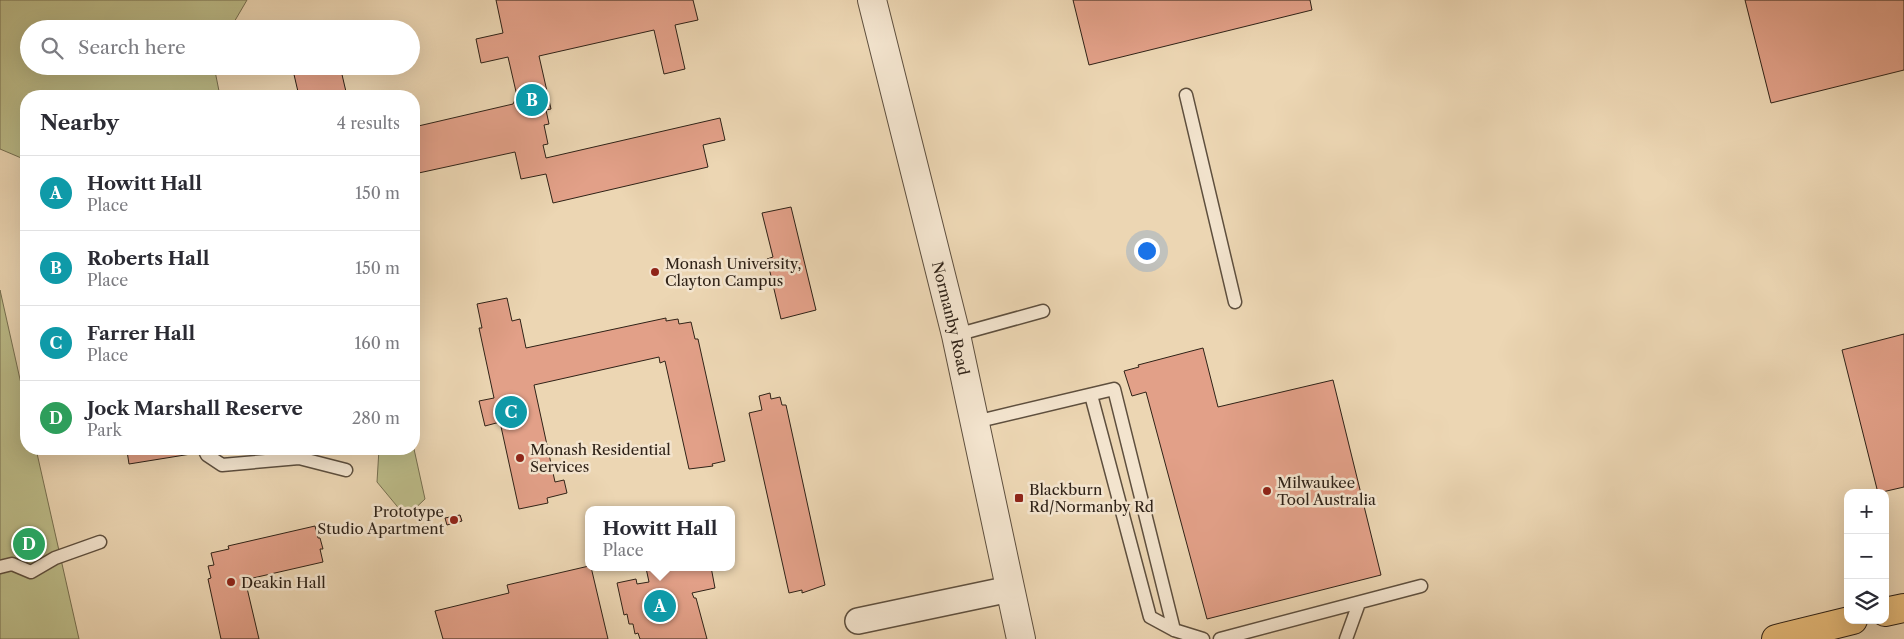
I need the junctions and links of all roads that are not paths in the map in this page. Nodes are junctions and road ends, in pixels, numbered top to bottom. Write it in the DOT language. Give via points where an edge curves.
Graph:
graph roads {
  1 [pos="872,0"];
  2 [pos="1186,95"];
  3 [pos="1234,302"];
  4 [pos="1043,311"];
  5 [pos="956,335"];
  6 [pos="1091,395"];
  7 [pos="976,422"];
  8 [pos="207,455"];
  9 [pos="346,470"];
  10 [pos="100,542"];
  11 [pos="0,567"];
  12 [pos="1421,586"];
  13 [pos="1010,589"];
  14 [pos="1358,603"];
  15 [pos="1904,608"];
  16 [pos="1889,611"];
  17 [pos="858,621"];
  18 [pos="1844,622"];
  19 [pos="1174,630"];
  20 [pos="1021,639"];
  21 [pos="1203,639"];
  22 [pos="1220,639"];
  23 [pos="1346,639"];
  24 [pos="1776,639"];
  1 -- 5 [label="street, Normanby Road"];
  2 -- 3 [label="lane"];
  4 -- 5 [label="lane"];
  5 -- 7 [label="street, Normanby Road"];
  6 -- 7 [label="lane"];
  6 -- 19 [label="lane" via="1150,617"];
  6 -- 19 [label="lane" via="1114,389"];
  7 -- 13 [label="street, Normanby Road"];
  8 -- 9 [label="lane" via="222,465 299,458"];
  10 -- 11 [label="lane" via="55,558 31,572 12,564"];
  12 -- 14 [label="lane"];
  13 -- 17 [label="street"];
  13 -- 20 [label="street, Normanby Road"];
  14 -- 22 [label="lane"];
  14 -- 23 [label="lane"];
  15 -- 16 [label="main road"];
  18 -- 24 [label="main road"];
  19 -- 21 [label="lane"];
}
